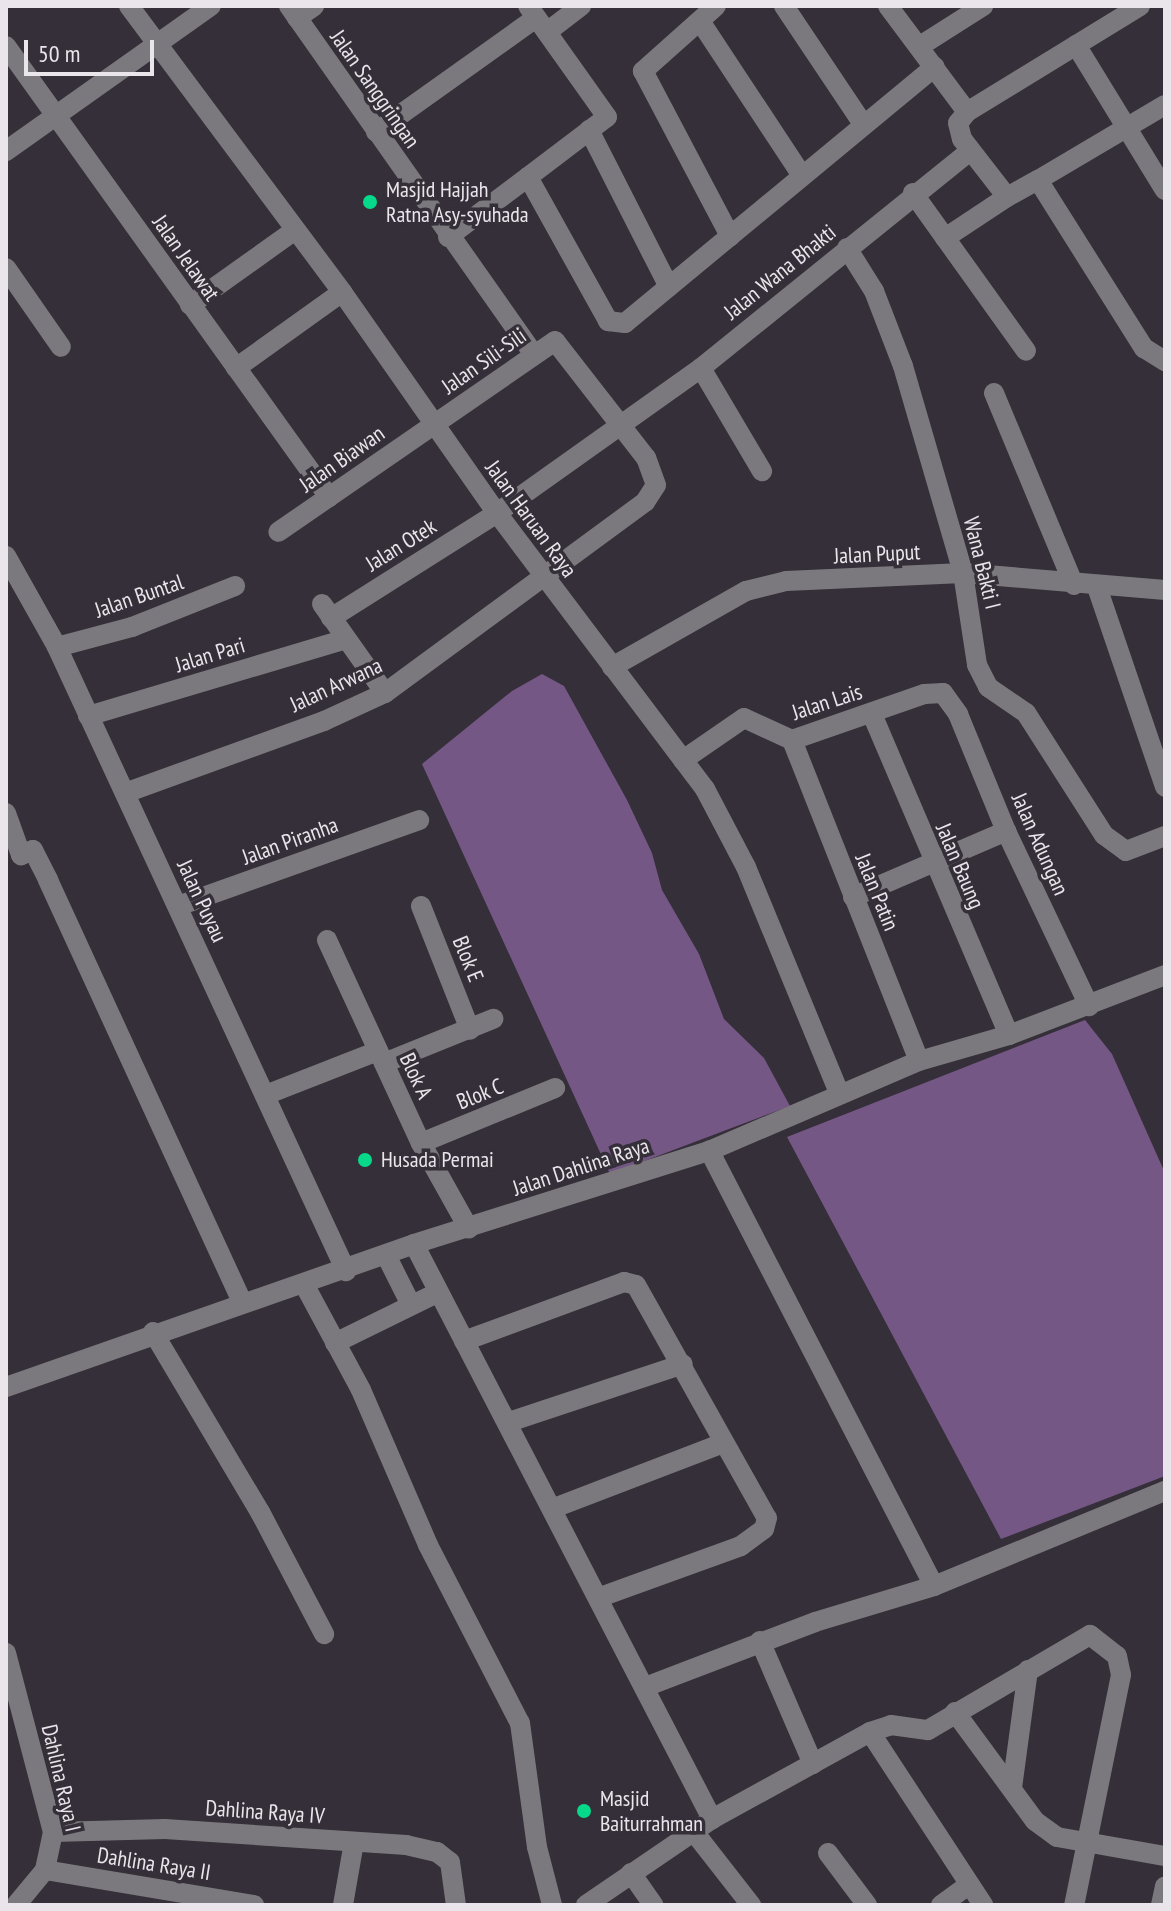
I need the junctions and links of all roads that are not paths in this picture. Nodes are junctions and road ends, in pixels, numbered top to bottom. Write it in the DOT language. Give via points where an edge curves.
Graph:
graph roads {
  1 [pos="129,6"];
  2 [pos="211,6"];
  3 [pos="581,6"];
  4 [pos="716,6"];
  5 [pos="784,6"];
  6 [pos="888,6"];
  7 [pos="983,6"];
  8 [pos="1140,6"];
  9 [pos="300,10"];
  10 [pos="537,19"];
  11 [pos="700,21"];
  12 [pos="155,44"];
  13 [pos="1076,45"];
  14 [pos="6,46"];
  15 [pos="920,46"];
  16 [pos="935,67"];
  17 [pos="1165,105"];
  18 [pos="967,112"];
  19 [pos="56,116"];
  20 [pos="863,124"];
  21 [pos="1127,127"];
  22 [pos="589,130"];
  23 [pos="376,132"];
  24 [pos="6,151"];
  25 [pos="970,151"];
  26 [pos="801,174"];
  27 [pos="528,177"];
  28 [pos="1038,180"];
  29 [pos="1165,190"];
  30 [pos="913,193"];
  31 [pos="1007,197"];
  32 [pos="295,230"];
  33 [pos="730,236"];
  34 [pos="448,237"];
  35 [pos="945,238"];
  36 [pos="847,248"];
  37 [pos="6,268"];
  38 [pos="669,287"];
  39 [pos="342,292"];
  40 [pos="190,305"];
  41 [pos="61,347"];
  42 [pos="1026,351"];
  43 [pos="534,355"];
  44 [pos="1165,361"];
  45 [pos="236,368"];
  46 [pos="701,368"];
  47 [pos="994,393"];
  48 [pos="434,425"];
  49 [pos="617,425"];
  50 [pos="762,471"];
  51 [pos="329,497"];
  52 [pos="497,513"];
  53 [pos="278,532"];
  54 [pos="6,556"];
  55 [pos="963,573"];
  56 [pos="543,576"];
  57 [pos="1074,585"];
  58 [pos="235,586"];
  59 [pos="1097,587"];
  60 [pos="1165,590"];
  61 [pos="346,639"];
  62 [pos="57,647"];
  63 [pos="612,667"];
  64 [pos="385,693"];
  65 [pos="950,701"];
  66 [pos="872,714"];
  67 [pos="88,716"];
  68 [pos="792,740"];
  69 [pos="683,760"];
  70 [pos="1165,787"];
  71 [pos="125,793"];
  72 [pos="6,813"];
  73 [pos="419,820"];
  74 [pos="1006,831"];
  75 [pos="1165,836"];
  76 [pos="932,864"];
  77 [pos="853,897"];
  78 [pos="178,906"];
  79 [pos="421,906"];
  80 [pos="327,940"];
  81 [pos="1165,975"];
  82 [pos="1089,1006"];
  83 [pos="493,1019"];
  84 [pos="470,1030"];
  85 [pos="1009,1035"];
  86 [pos="381,1057"];
  87 [pos="919,1061"];
  88 [pos="555,1088"];
  89 [pos="839,1093"];
  90 [pos="268,1094"];
  91 [pos="421,1143"];
  92 [pos="709,1151"];
  93 [pos="469,1229"];
  94 [pos="414,1244"];
  95 [pos="386,1255"];
  96 [pos="346,1271"];
  97 [pos="304,1284"];
  98 [pos="437,1293"];
  99 [pos="243,1303"];
  100 [pos="411,1305"];
  101 [pos="153,1332"];
  102 [pos="464,1341"];
  103 [pos="335,1343"];
  104 [pos="683,1364"];
  105 [pos="6,1387"];
  106 [pos="509,1422"];
  107 [pos="723,1443"];
  108 [pos="1165,1491"];
  109 [pos="554,1508"];
  110 [pos="934,1586"];
  111 [pos="600,1597"];
  112 [pos="324,1634"];
  113 [pos="760,1641"];
  114 [pos="6,1653"];
  115 [pos="1028,1670"];
  116 [pos="645,1687"];
  117 [pos="955,1712"];
  118 [pos="870,1732"];
  119 [pos="813,1764"];
  120 [pos="1012,1788"];
  121 [pos="712,1819"];
  122 [pos="53,1832"];
  123 [pos="694,1832"];
  124 [pos="354,1842"];
  125 [pos="1086,1843"];
  126 [pos="828,1853"];
  127 [pos="1165,1856"];
  128 [pos="45,1870"];
  129 [pos="631,1873"];
  130 [pos="969,1885"];
  131 [pos="1165,1886"];
  132 [pos="16,1905"];
  133 [pos="254,1905"];
  134 [pos="343,1905"];
  135 [pos="456,1905"];
  136 [pos="552,1905"];
  137 [pos="586,1905"];
  138 [pos="653,1905"];
  139 [pos="751,1905"];
  140 [pos="867,1905"];
  141 [pos="941,1905"];
  142 [pos="983,1905"];
  143 [pos="1074,1905"];
  144 [pos="1161,1905"];
  1 -- 12 [label="street, Jalan Haruan Raya"];
  2 -- 12 [label="street"];
  3 -- 10 [label="street"];
  4 -- 11 [label="street"];
  5 -- 20 [label="street"];
  6 -- 15 [label="street"];
  7 -- 15 [label="street"];
  8 -- 13 [label="street"];
  9 -- 23 [label="street, Jalan Sanggringan"];
  10 -- 22 [label="street" via="607,117"];
  10 -- 23 [label="street"];
  11 -- 26 [label="street"];
  11 -- 33 [label="street" via="643,71"];
  12 -- 19 [label="street"];
  12 -- 32 [label="street, Jalan Haruan Raya"];
  13 -- 18 [label="street"];
  13 -- 21 [label="street"];
  14 -- 19 [label="street, Jalan Jelawat"];
  15 -- 16 [label="street"];
  16 -- 18 [label="street"];
  16 -- 20 [label="street"];
  17 -- 21 [label="street"];
  18 -- 25 [label="street" via="958,123"];
  19 -- 24 [label="street"];
  19 -- 40 [label="street, Jalan Jelawat"];
  20 -- 26 [label="street"];
  21 -- 28 [label="street"];
  21 -- 29 [label="street"];
  22 -- 27 [label="street"];
  22 -- 38 [label="street"];
  23 -- 34 [label="street, Jalan Sanggringan"];
  25 -- 30 [label="street, Jalan Wana Bhakti"];
  25 -- 31 [label="street"];
  26 -- 33 [label="street"];
  27 -- 34 [label="street"];
  27 -- 38 [label="street" via="612,324 625,323"];
  28 -- 31 [label="street"];
  28 -- 44 [label="street" via="1144,348"];
  30 -- 35 [label="street"];
  30 -- 36 [label="street, Jalan Wana Bhakti"];
  31 -- 35 [label="street"];
  32 -- 39 [label="street, Jalan Haruan Raya"];
  32 -- 40 [label="street"];
  33 -- 38 [label="street"];
  34 -- 43 [label="street, Jalan Sanggringan"];
  35 -- 42 [label="street"];
  36 -- 46 [label="street, Jalan Wana Bhakti"];
  36 -- 55 [label="street, Wana Bakti I" via="888,323"];
  37 -- 41 [label="street"];
  39 -- 45 [label="street"];
  39 -- 48 [label="street, Jalan Haruan Raya"];
  40 -- 45 [label="street, Jalan Jelawat"];
  43 -- 48 [label="street, Jalan Sili-Sili"];
  43 -- 49 [label="street, Jalan Sili-Sili" via="555,341"];
  45 -- 51 [label="street, Jalan Jelawat"];
  46 -- 49 [label="street, Jalan Wana Bhakti"];
  46 -- 50 [label="street"];
  47 -- 57 [label="street"];
  48 -- 51 [label="street, Jalan Biawan"];
  48 -- 52 [label="street, Jalan Haruan Raya"];
  49 -- 52 [label="street, Jalan Otek"];
  49 -- 56 [label="street, Jalan Arwana" via="654,473 653,493"];
  51 -- 53 [label="street, Jalan Biawan"];
  52 -- 56 [label="street, Jalan Haruan Raya"];
  52 -- 61 [label="street, Jalan Otek" via="326,611"];
  54 -- 62 [label="street, Jalan Puyau"];
  55 -- 57 [label="street, Jalan Puput"];
  55 -- 63 [label="street, Jalan Puput" via="786,581 746,591"];
  55 -- 75 [label="street, Wana Bakti I" via="977,665 988,687 1026,713 1089,817 1126,851"];
  56 -- 63 [label="street, Jalan Haruan Raya"];
  56 -- 64 [label="street, Jalan Arwana"];
  57 -- 59 [label="street, Jalan Puput"];
  58 -- 62 [label="street, Jalan Buntal" via="132,627"];
  59 -- 60 [label="street, Jalan Puput"];
  59 -- 70 [label="street"];
  61 -- 64 [label="street"];
  61 -- 67 [label="street, Jalan Pari"];
  62 -- 67 [label="street, Jalan Puyau"];
  63 -- 69 [label="street, Jalan Haruan Raya"];
  64 -- 71 [label="street, Jalan Arwana" via="324,721"];
  65 -- 66 [label="street, Jalan Lais" via="943,693 924,694"];
  65 -- 74 [label="street, Jalan Adungan"];
  66 -- 68 [label="street, Jalan Lais"];
  66 -- 76 [label="street, Jalan Baung"];
  67 -- 71 [label="street, Jalan Puyau"];
  68 -- 69 [label="street, Jalan Lais" via="744,718"];
  68 -- 77 [label="street, Jalan Patin"];
  69 -- 89 [label="street, Jalan Haruan Raya" via="705,789 746,867"];
  71 -- 78 [label="street, Jalan Puyau"];
  72 -- 99 [label="street" via="21,855 33,850 48,880"];
  73 -- 78 [label="street, Jalan Piranha"];
  74 -- 76 [label="street"];
  74 -- 82 [label="street, Jalan Adungan"];
  76 -- 77 [label="street"];
  76 -- 85 [label="street, Jalan Baung"];
  77 -- 87 [label="street, Jalan Patin"];
  78 -- 90 [label="street, Jalan Puyau"];
  79 -- 84 [label="street, Blok E"];
  80 -- 86 [label="street, Blok A"];
  81 -- 82 [label="street, Jalan Dahlina Raya"];
  82 -- 85 [label="street, Jalan Dahlina Raya"];
  83 -- 84 [label="street"];
  84 -- 86 [label="street"];
  85 -- 87 [label="street, Jalan Dahlina Raya"];
  86 -- 90 [label="street"];
  86 -- 91 [label="street, Blok A"];
  87 -- 89 [label="street, Jalan Dahlina Raya"];
  88 -- 91 [label="street, Blok C"];
  89 -- 92 [label="street, Jalan Dahlina Raya"];
  90 -- 96 [label="street, Jalan Puyau"];
  91 -- 93 [label="street, Blok A"];
  92 -- 93 [label="street, Jalan Dahlina Raya"];
  92 -- 110 [label="street"];
  93 -- 94 [label="street, Jalan Dahlina Raya"];
  94 -- 95 [label="street, Jalan Dahlina Raya"];
  94 -- 98 [label="street"];
  95 -- 96 [label="street, Jalan Dahlina Raya"];
  95 -- 100 [label="street"];
  96 -- 97 [label="street, Jalan Dahlina Raya"];
  97 -- 99 [label="street, Jalan Dahlina Raya"];
  97 -- 103 [label="street"];
  98 -- 100 [label="street"];
  98 -- 102 [label="street"];
  99 -- 101 [label="street, Jalan Dahlina Raya"];
  100 -- 103 [label="street"];
  101 -- 105 [label="street, Jalan Dahlina Raya"];
  101 -- 112 [label="street" via="260,1512"];
  102 -- 104 [label="street" via="624,1282 644,1293"];
  102 -- 106 [label="street"];
  103 -- 136 [label="street" via="428,1545 520,1723 537,1847"];
  104 -- 106 [label="street"];
  104 -- 107 [label="street"];
  106 -- 109 [label="street"];
  107 -- 109 [label="street"];
  107 -- 111 [label="street" via="767,1518 764,1529 741,1546"];
  108 -- 110 [label="street"];
  109 -- 111 [label="street"];
  110 -- 113 [label="street"];
  111 -- 116 [label="street"];
  113 -- 116 [label="street"];
  113 -- 119 [label="street"];
  114 -- 122 [label="street, Dahlina Raya I"];
  115 -- 117 [label="street"];
  115 -- 120 [label="street"];
  115 -- 125 [label="street" via="1090,1635 1109,1646 1121,1665"];
  116 -- 121 [label="street"];
  117 -- 118 [label="street" via="922,1732 891,1725"];
  117 -- 120 [label="street"];
  118 -- 119 [label="street"];
  118 -- 130 [label="street"];
  119 -- 121 [label="street"];
  120 -- 125 [label="street" via="1035,1821 1057,1837"];
  121 -- 123 [label="street"];
  122 -- 124 [label="street, Dahlina Raya IV" via="165,1829"];
  122 -- 128 [label="street, Dahlina Raya I"];
  123 -- 129 [label="street"];
  123 -- 139 [label="street"];
  124 -- 134 [label="street"];
  124 -- 135 [label="street, Dahlina Raya IV" via="437,1852 450,1862"];
  125 -- 127 [label="street"];
  125 -- 143 [label="street"];
  126 -- 140 [label="street"];
  128 -- 132 [label="street, Dahlina Raya I"];
  128 -- 133 [label="street, Dahlina Raya II"];
  129 -- 137 [label="street"];
  129 -- 138 [label="street"];
  130 -- 141 [label="street"];
  130 -- 142 [label="street"];
  131 -- 144 [label="street"];
}
